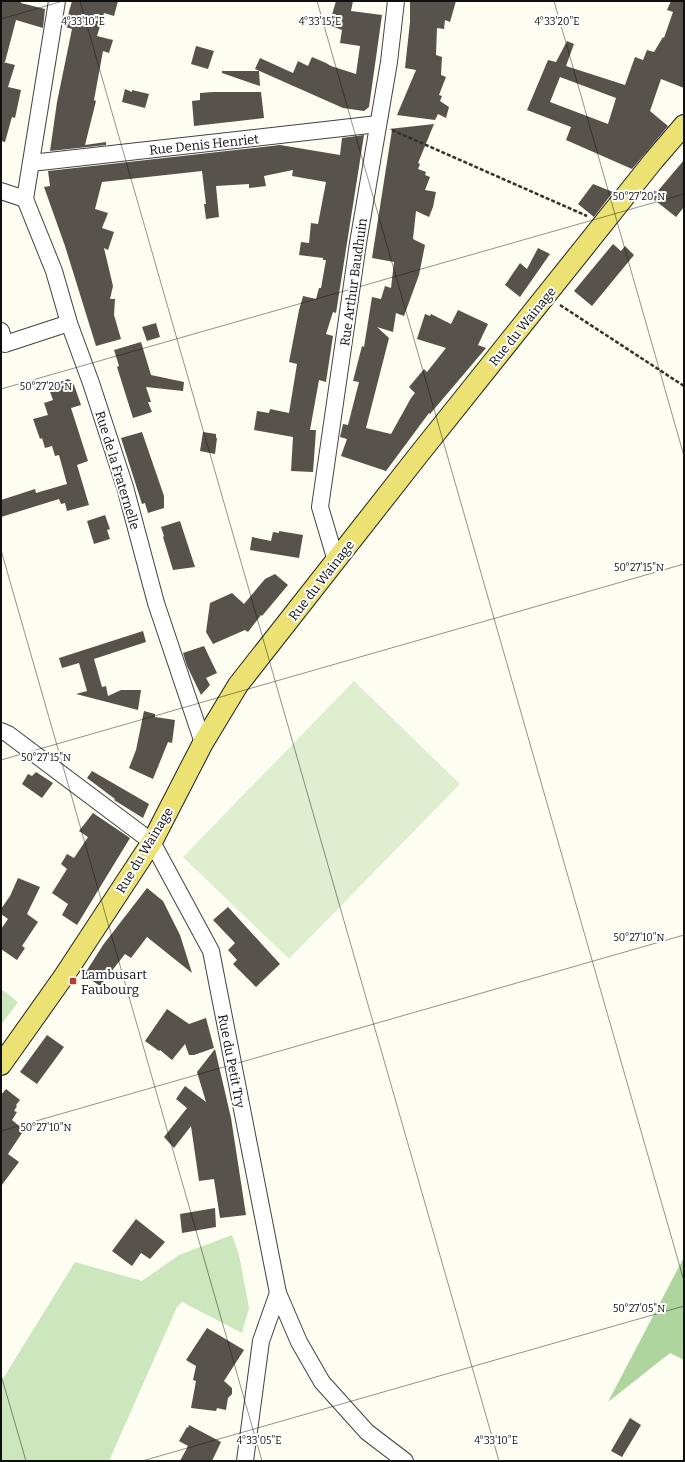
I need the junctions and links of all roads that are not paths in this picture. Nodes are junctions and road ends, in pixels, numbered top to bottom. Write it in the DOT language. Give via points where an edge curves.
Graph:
graph roads {
  1 [pos="57,1"];
  2 [pos="396,1"];
  3 [pos="378,124"];
  4 [pos="684,125"];
  5 [pos="31,163"];
  6 [pos="1,191"];
  7 [pos="25,199"];
  8 [pos="69,323"];
  9 [pos="1,331"];
  10 [pos="336,561"];
  11 [pos="1,731"];
  12 [pos="203,743"];
  13 [pos="152,842"];
  14 [pos="1,1065"];
  15 [pos="278,1293"];
  16 [pos="245,1461"];
  17 [pos="405,1461"];
  1 -- 5 [label="street"];
  2 -- 3 [label="street, Rue Arthur Baudhuin"];
  3 -- 5 [label="street, Rue Denis Henriet"];
  3 -- 10 [label="street, Rue Arthur Baudhuin" via="320,507"];
  4 -- 10 [label="main road, Rue du Wainage"];
  5 -- 7 [label="street"];
  6 -- 7 [label="street"];
  7 -- 8 [label="street, Rue de la Fraternelle" via="54,271"];
  8 -- 9 [label="street" via="5,344"];
  8 -- 12 [label="street, Rue de la Fraternelle" via="125,487 156,603"];
  10 -- 12 [label="main road, Rue du Wainage" via="238,685"];
  11 -- 13 [label="street"];
  12 -- 13 [label="main road, Rue du Wainage"];
  13 -- 14 [label="main road, Rue du Wainage" via="64,976"];
  13 -- 15 [label="street, Rue du Petit Try" via="210,951"];
  15 -- 16 [label="street" via="261,1341"];
  15 -- 17 [label="street, Rue du Petit Try" via="299,1342 322,1382 367,1432"];
}
